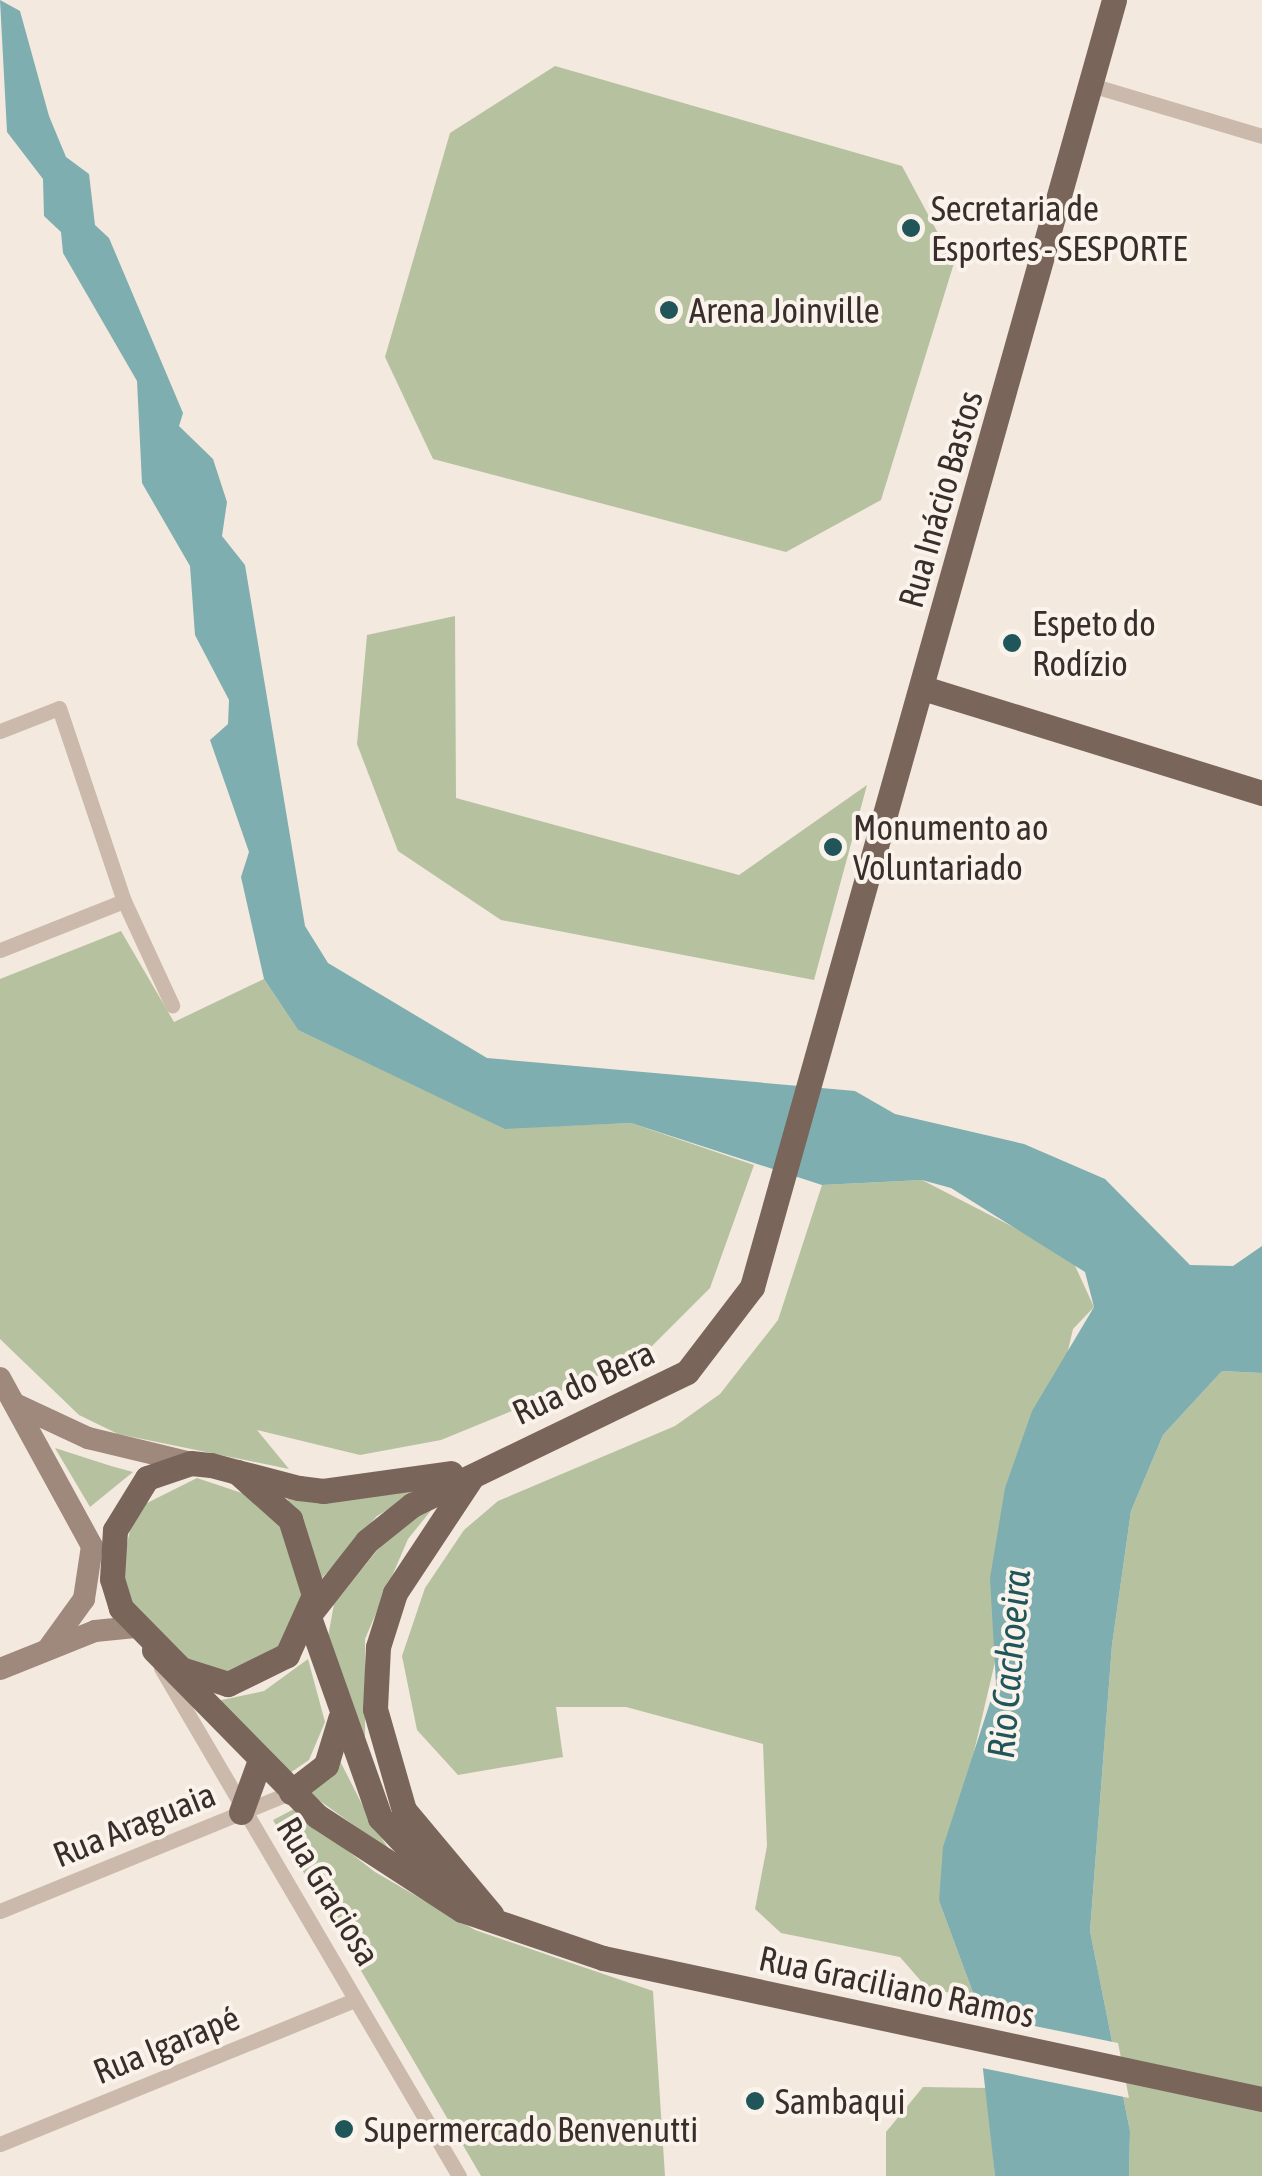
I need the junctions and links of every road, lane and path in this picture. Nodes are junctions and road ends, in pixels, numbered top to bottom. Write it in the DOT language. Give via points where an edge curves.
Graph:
graph roads {
  1 [pos="1114,0"];
  2 [pos="1091,85"];
  3 [pos="1262,136"];
  4 [pos="931,660"];
  5 [pos="923,688"];
  6 [pos="956,698"];
  7 [pos="0,731"];
  8 [pos="910,735"];
  9 [pos="1262,793"];
  10 [pos="124,901"];
  11 [pos="0,950"];
  12 [pos="172,1005"];
  13 [pos="832,1016"];
  14 [pos="0,1378"];
  15 [pos="8,1407"];
  16 [pos="190,1464"];
  17 [pos="480,1466"];
  18 [pos="237,1472"];
  19 [pos="122,1509"];
  20 [pos="90,1533"];
  21 [pos="311,1616"];
  22 [pos="144,1638"];
  23 [pos="48,1649"];
  24 [pos="0,1669"];
  25 [pos="340,1719"];
  26 [pos="260,1760"];
  27 [pos="290,1792"];
  28 [pos="242,1812"];
  29 [pos="0,1911"];
  30 [pos="491,1914"];
  31 [pos="520,1932"];
  32 [pos="354,2000"];
  33 [pos="1262,2099"];
  34 [pos="0,2144"];
  35 [pos="459,2176"];
  1 -- 2 [label="main road, Rua Inácio Bastos"];
  2 -- 3 [label="street"];
  2 -- 4 [label="main road, Rua Inácio Bastos"];
  4 -- 5 [label="main road, Rua Inácio Bastos"];
  4 -- 6 [label="main road"];
  5 -- 6 [label="main road"];
  5 -- 8 [label="main road, Rua Inácio Bastos"];
  6 -- 8 [label="main road"];
  6 -- 9 [label="main road"];
  7 -- 10 [label="street" via="59,708"];
  8 -- 13 [label="main road, Rua Inácio Bastos"];
  10 -- 11 [label="street"];
  10 -- 12 [label="street"];
  13 -- 17 [label="main road, Rua do Bera" via="784,1190 745,1300 687,1372"];
  14 -- 15 [label="main road"];
  15 -- 16 [label="main road" via="88,1438"];
  15 -- 20 [label="main road"];
  16 -- 18 [label="main road"];
  16 -- 19 [label="main road" via="147,1478"];
  17 -- 18 [label="main road, Rua do Bera" via="338,1490"];
  17 -- 21 [label="main road, Rua do Bera" via="387,1522"];
  17 -- 30 [label="main road" via="395,1594 378,1647 375,1709 404,1810"];
  18 -- 21 [label="main road" via="277,1502 299,1535"];
  19 -- 20 [label="main road"];
  19 -- 22 [label="main road" via="112,1579"];
  20 -- 23 [label="main road" via="93,1560 84,1598"];
  21 -- 22 [label="main road" via="287,1656 250,1680 206,1681"];
  21 -- 25 [label="main road, Rua Graciliano Ramos"];
  22 -- 23 [label="main road"];
  22 -- 26 [label="main road, Rua Graciliano Ramos"];
  22 -- 28 [label="street, Rua Graciosa"];
  23 -- 24 [label="main road"];
  25 -- 27 [label="main road" via="326,1765"];
  25 -- 30 [label="main road, Rua Graciliano Ramos" via="401,1849"];
  26 -- 27 [label="main road, Rua Graciliano Ramos"];
  26 -- 28 [label="main road"];
  27 -- 28 [label="street, Rua Araguaia"];
  27 -- 31 [label="main road, Rua Graciliano Ramos" via="406,1881"];
  28 -- 29 [label="street, Rua Araguaia"];
  28 -- 32 [label="street, Rua Graciosa"];
  30 -- 31 [label="main road, Rua Graciliano Ramos"];
  31 -- 33 [label="main road, Rua Graciliano Ramos" via="868,2016"];
  32 -- 34 [label="street, Rua Igarapé"];
  32 -- 35 [label="street, Rua Graciosa"];
}
